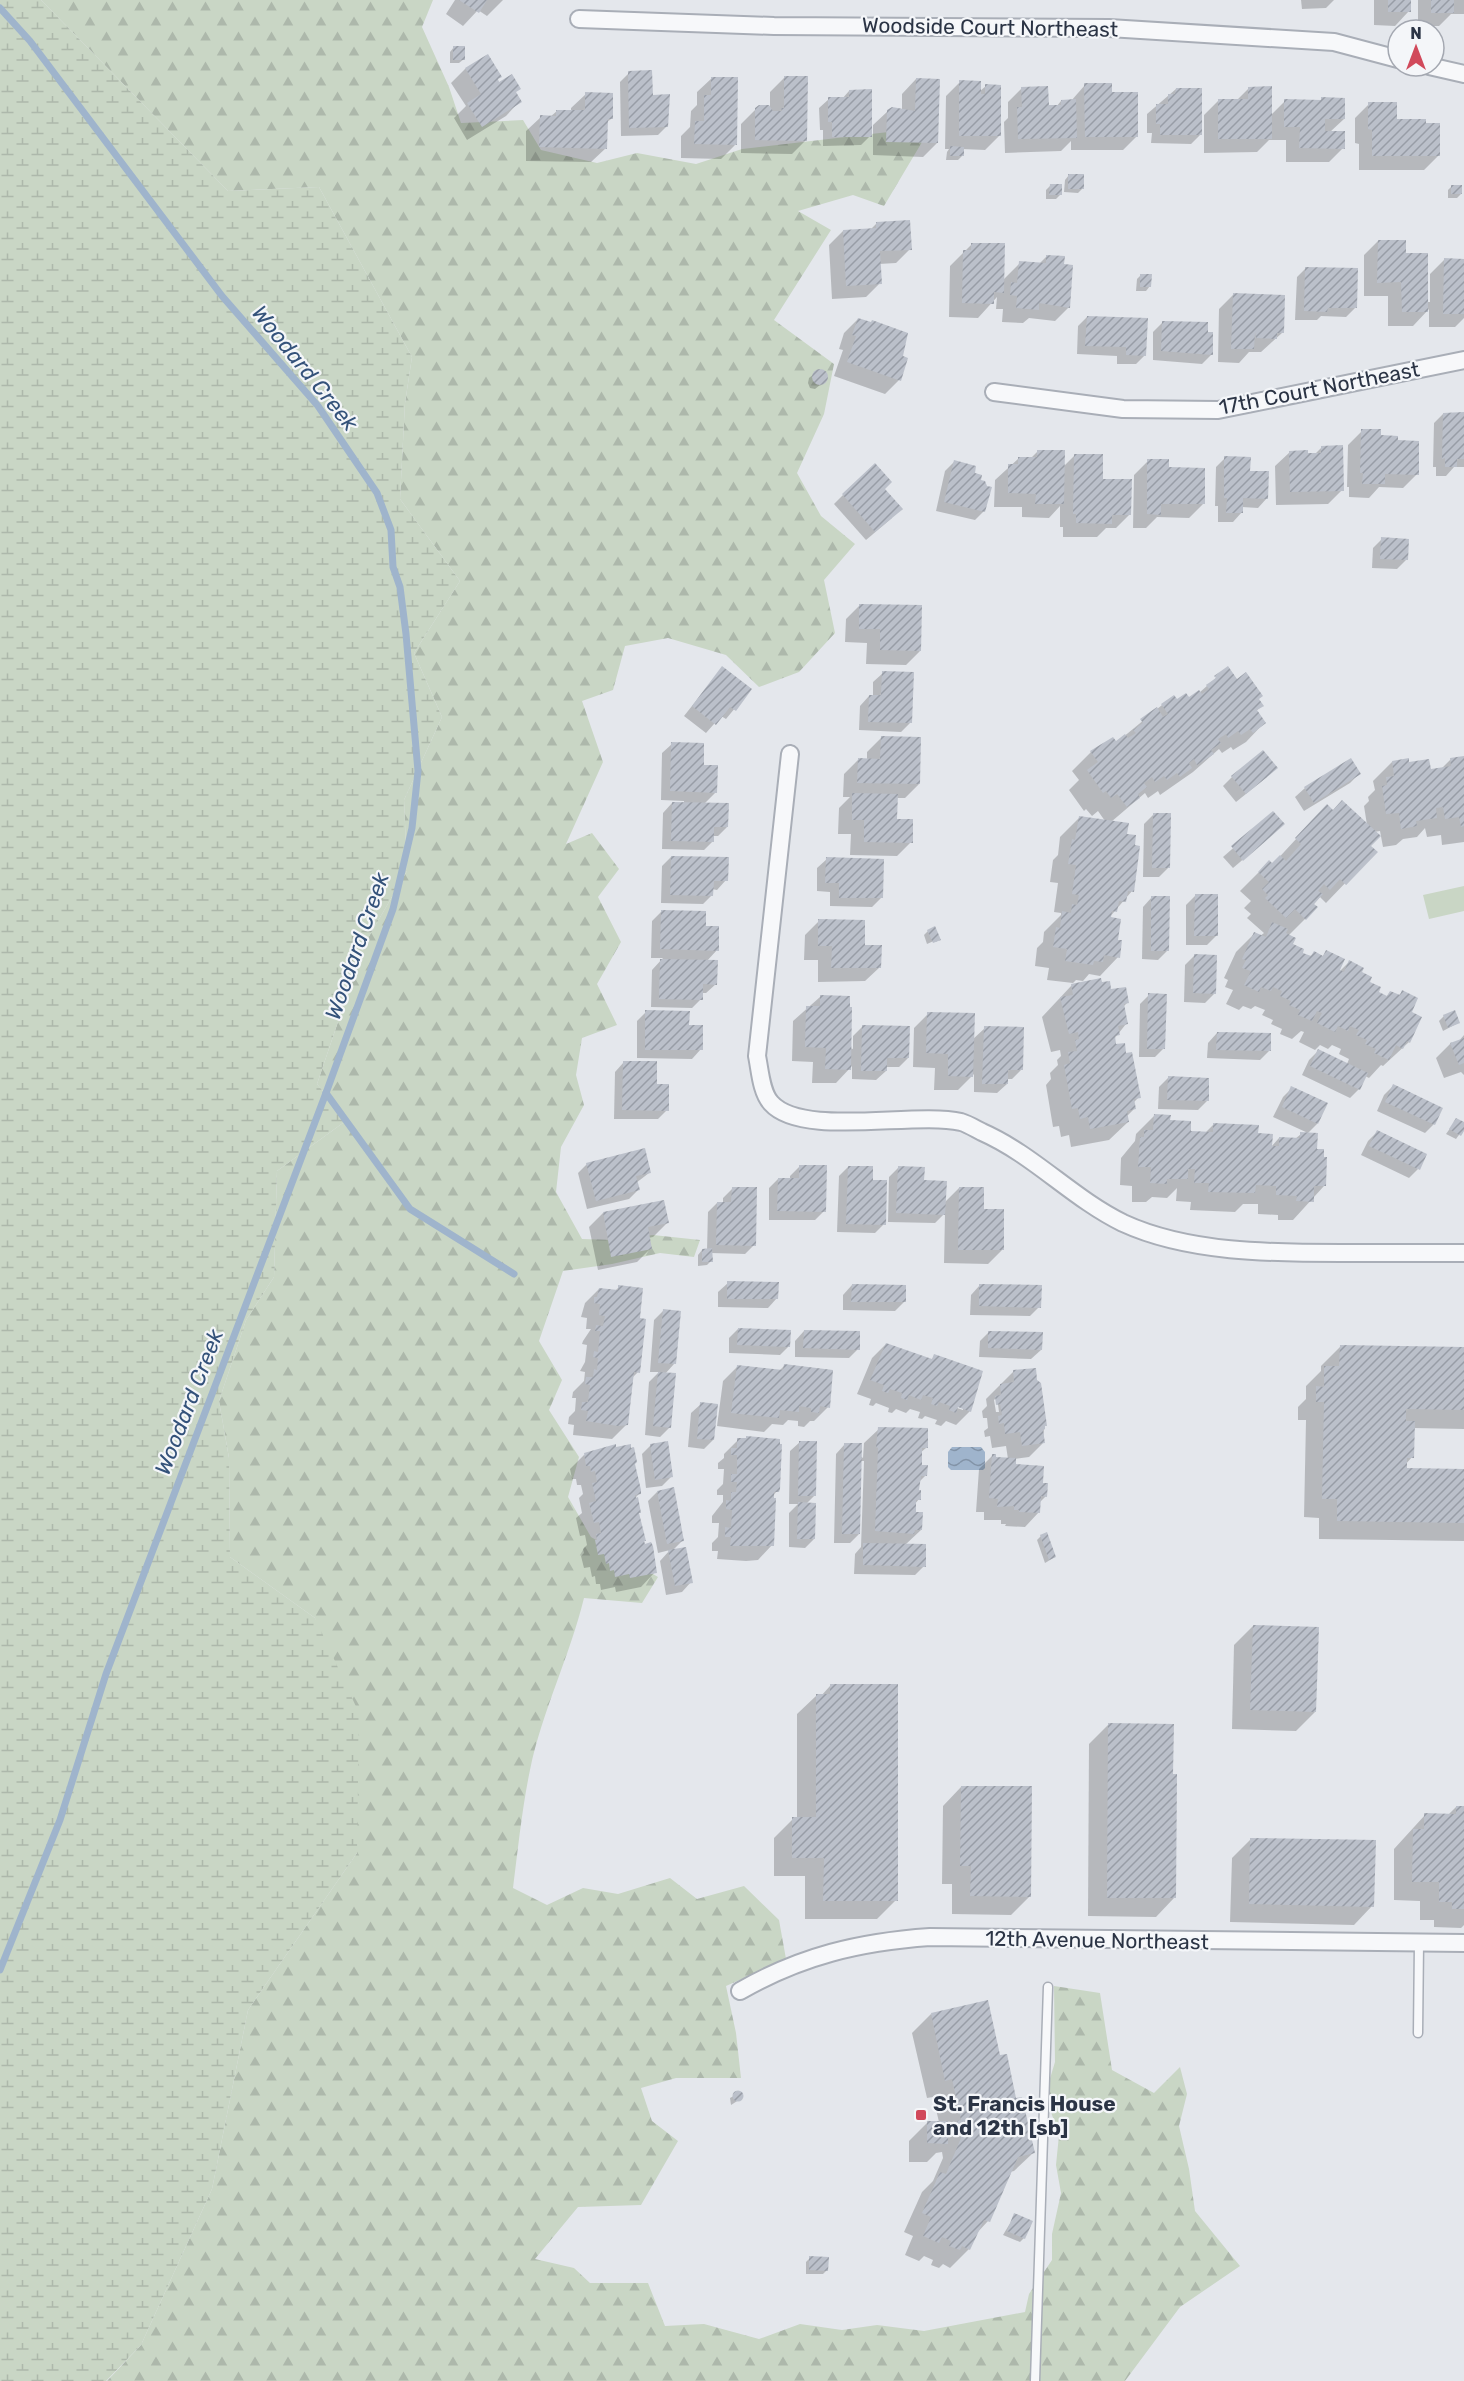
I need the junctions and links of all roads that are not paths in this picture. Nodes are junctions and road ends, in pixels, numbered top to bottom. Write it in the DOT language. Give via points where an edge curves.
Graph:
graph roads {
  1 [pos="579,19"];
  2 [pos="1386,56"];
  3 [pos="1446,70"];
  4 [pos="1464,74"];
  5 [pos="1464,360"];
  6 [pos="994,392"];
  7 [pos="790,753"];
  8 [pos="1464,1253"];
  9 [pos="1419,1943"];
  10 [pos="1464,1943"];
  11 [pos="1048,1987"];
  12 [pos="740,1991"];
  13 [pos="1418,2033"];
  14 [pos="1035,2381"];
  1 -- 2 [label="street, Woodside Court Northeast" via="774,26 1109,28 1334,42"];
  3 -- 4 [label="street"];
  5 -- 6 [label="street, 17th Court Northeast" via="1218,410 1123,409"];
  7 -- 8 [label="street" via="757,1056 762,1084 771,1103 796,1118 962,1122 999,1139 1123,1223 1217,1248 1287,1253"];
  9 -- 10 [label="street, 12th Avenue Northeast"];
  9 -- 12 [label="street, 12th Avenue Northeast" via="918,1938 856,1945 827,1953 766,1976"];
  9 -- 13 [label="lane"];
  11 -- 14 [label="lane"];
}
